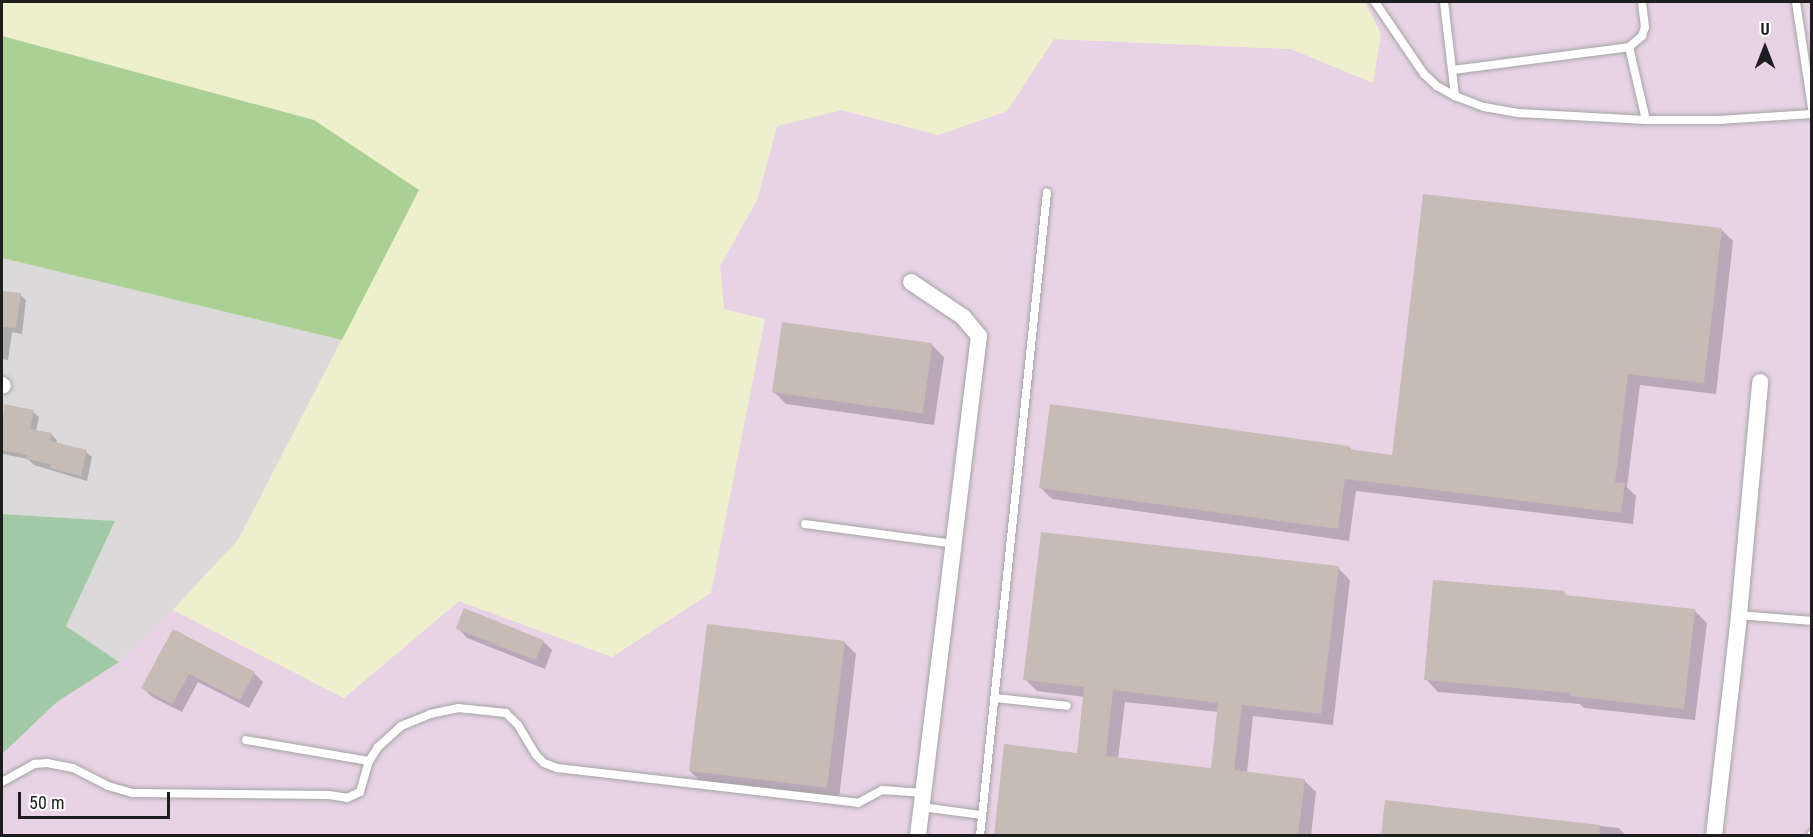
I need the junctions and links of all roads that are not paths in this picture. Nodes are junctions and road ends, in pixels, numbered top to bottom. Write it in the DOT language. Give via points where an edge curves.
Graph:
graph roads {
  1 [pos="1375,2"];
  2 [pos="1444,2"];
  3 [pos="1642,2"];
  4 [pos="1796,2"];
  5 [pos="1629,46"];
  6 [pos="1453,70"];
  7 [pos="1455,96"];
  8 [pos="1812,108"];
  9 [pos="1812,114"];
  10 [pos="1646,120"];
  11 [pos="1047,192"];
  12 [pos="911,282"];
  13 [pos="1760,382"];
  14 [pos="805,524"];
  15 [pos="954,544"];
  16 [pos="1739,615"];
  17 [pos="1812,621"];
  18 [pos="994,698"];
  19 [pos="1066,706"];
  20 [pos="246,740"];
  21 [pos="369,761"];
  22 [pos="2,782"];
  23 [pos="923,800"];
  24 [pos="982,815"];
  25 [pos="918,836"];
  26 [pos="980,836"];
  27 [pos="1714,836"];
  1 -- 7 [label="lane" via="1424,74"];
  2 -- 6 [label="lane"];
  3 -- 5 [label="lane" via="1645,27 1642,36"];
  4 -- 8 [label="lane"];
  5 -- 6 [label="lane"];
  5 -- 10 [label="lane"];
  6 -- 7 [label="lane"];
  7 -- 10 [label="lane" via="1484,107 1519,113"];
  9 -- 10 [label="lane"];
  11 -- 18 [label="lane"];
  12 -- 15 [label="street" via="963,317 979,336"];
  13 -- 16 [label="street"];
  14 -- 15 [label="lane"];
  15 -- 23 [label="street"];
  16 -- 17 [label="lane"];
  16 -- 27 [label="street"];
  18 -- 19 [label="lane"];
  18 -- 24 [label="lane"];
  20 -- 21 [label="lane"];
  21 -- 22 [label="lane" via="360,792 347,798 133,793 108,786 73,768 47,763 35,764"];
  21 -- 23 [label="lane" via="401,726 458,708 484,709 506,713 536,755 557,768 858,803 882,790"];
  23 -- 24 [label="lane"];
  23 -- 25 [label="street"];
  24 -- 26 [label="lane"];
}
